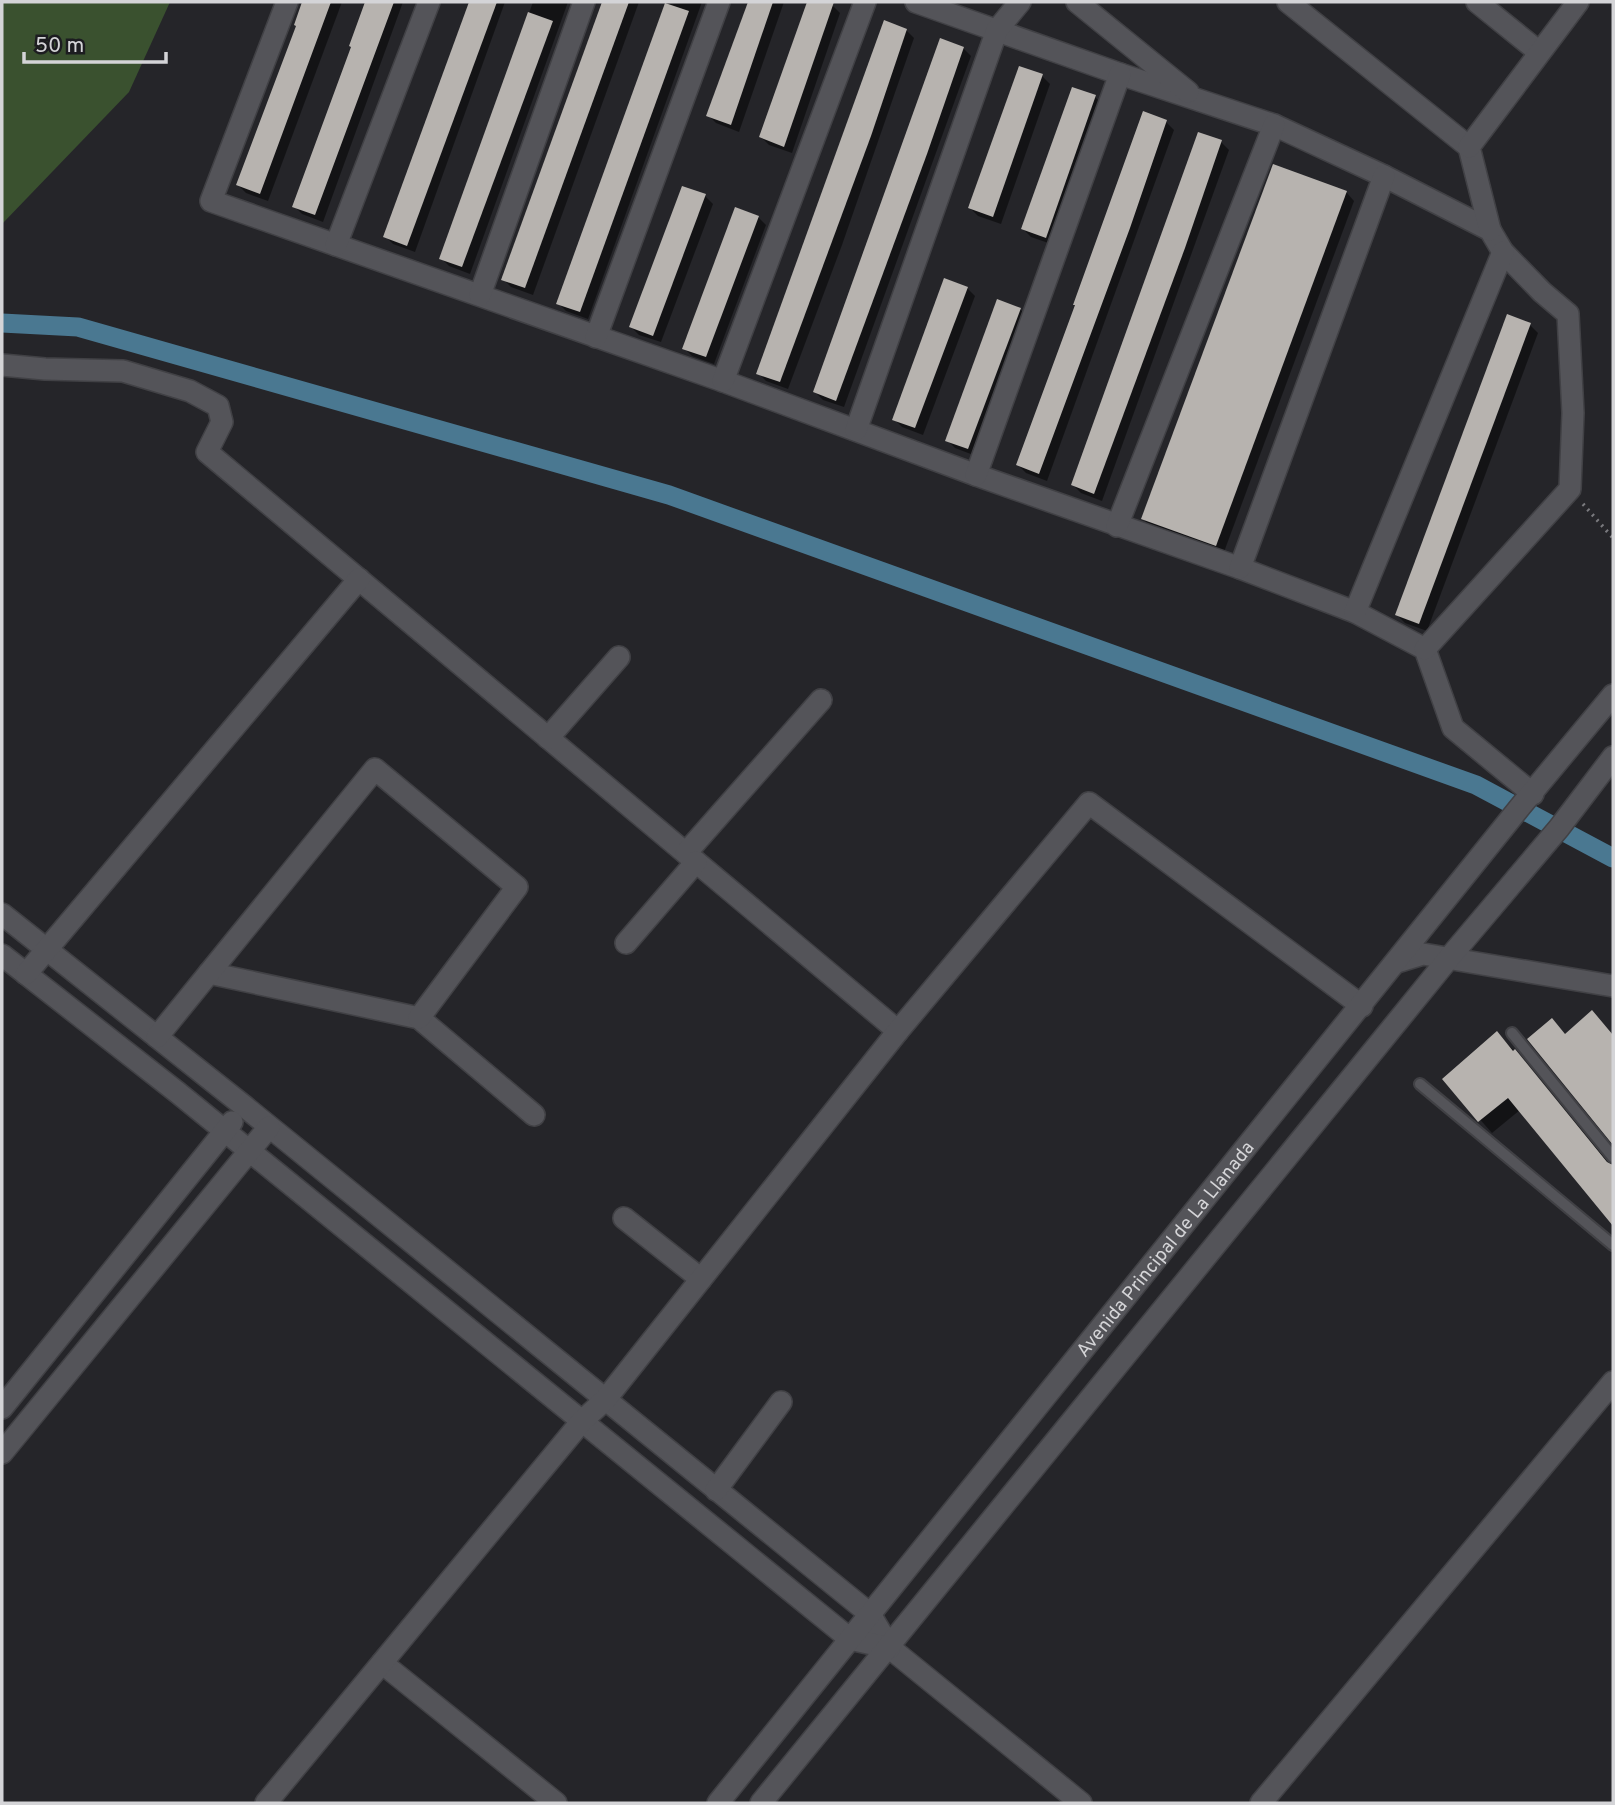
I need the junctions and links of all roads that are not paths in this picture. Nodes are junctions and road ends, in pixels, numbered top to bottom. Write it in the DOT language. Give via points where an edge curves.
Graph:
graph roads {
  1 [pos="288,2"];
  2 [pos="429,2"];
  3 [pos="584,2"];
  4 [pos="719,2"];
  5 [pos="865,2"];
  6 [pos="916,2"];
  7 [pos="1020,2"];
  8 [pos="1077,2"];
  9 [pos="1288,2"];
  10 [pos="1477,2"];
  11 [pos="1578,2"];
  12 [pos="997,30"];
  13 [pos="1539,52"];
  14 [pos="1120,74"];
  15 [pos="1198,100"];
  16 [pos="1274,125"];
  17 [pos="1469,146"];
  18 [pos="1384,176"];
  19 [pos="1490,230"];
  20 [pos="336,245"];
  21 [pos="1503,252"];
  22 [pos="480,295"];
  23 [pos="596,337"];
  24 [pos="2,365"];
  25 [pos="723,381"];
  26 [pos="856,430"];
  27 [pos="976,475"];
  28 [pos="1117,526"];
  29 [pos="1240,568"];
  30 [pos="359,579"];
  31 [pos="1355,612"];
  32 [pos="1425,649"];
  33 [pos="619,657"];
  34 [pos="1613,695"];
  35 [pos="821,700"];
  36 [pos="548,738"];
  37 [pos="1613,757"];
  38 [pos="1533,794"];
  39 [pos="691,857"];
  40 [pos="2,914"];
  41 [pos="1435,915"];
  42 [pos="626,943"];
  43 [pos="48,950"];
  44 [pos="2,955"];
  45 [pos="1449,958"];
  46 [pos="1397,962"];
  47 [pos="209,973"];
  48 [pos="26,974"];
  49 [pos="1613,986"];
  50 [pos="1362,1006"];
  51 [pos="419,1018"];
  52 [pos="898,1031"];
  53 [pos="1512,1033"];
  54 [pos="158,1037"];
  55 [pos="1420,1084"];
  56 [pos="244,1106"];
  57 [pos="534,1115"];
  58 [pos="270,1127"];
  59 [pos="225,1131"];
  60 [pos="250,1151"];
  61 [pos="1613,1157"];
  62 [pos="624,1218"];
  63 [pos="1613,1245"];
  64 [pos="701,1279"];
  65 [pos="1613,1382"];
  66 [pos="605,1400"];
  67 [pos="781,1402"];
  68 [pos="2,1408"];
  69 [pos="582,1420"];
  70 [pos="2,1453"];
  71 [pos="716,1490"];
  72 [pos="870,1614"];
  73 [pos="850,1639"];
  74 [pos="890,1648"];
  75 [pos="382,1663"];
  76 [pos="266,1803"];
  77 [pos="556,1803"];
  78 [pos="718,1803"];
  79 [pos="761,1803"];
  80 [pos="1081,1803"];
  81 [pos="1261,1803"];
  1 -- 20 [label="street" via="211,201"];
  2 -- 20 [label="street"];
  3 -- 22 [label="street"];
  4 -- 23 [label="street"];
  5 -- 25 [label="street"];
  6 -- 12 [label="street"];
  7 -- 12 [label="street"];
  8 -- 15 [label="street"];
  9 -- 17 [label="street"];
  10 -- 13 [label="street"];
  11 -- 13 [label="street"];
  12 -- 14 [label="street"];
  12 -- 26 [label="street"];
  13 -- 17 [label="street"];
  14 -- 15 [label="street"];
  14 -- 27 [label="street"];
  15 -- 16 [label="street"];
  16 -- 18 [label="street"];
  16 -- 28 [label="street"];
  17 -- 19 [label="street"];
  18 -- 19 [label="street"];
  18 -- 29 [label="street"];
  19 -- 21 [label="street"];
  20 -- 22 [label="street"];
  21 -- 31 [label="street"];
  21 -- 32 [label="street" via="1568,314 1573,413 1570,489"];
  22 -- 23 [label="street"];
  23 -- 25 [label="street"];
  24 -- 30 [label="street" via="123,371 190,391 218,407 222,422 207,452"];
  25 -- 26 [label="street"];
  26 -- 27 [label="street"];
  27 -- 28 [label="street"];
  28 -- 29 [label="street"];
  29 -- 31 [label="street"];
  30 -- 36 [label="street"];
  30 -- 43 [label="street"];
  31 -- 32 [label="street"];
  32 -- 38 [label="street" via="1453,728"];
  33 -- 36 [label="street"];
  34 -- 38 [label="street, Avenida Principal de La Llanada"];
  35 -- 39 [label="street"];
  36 -- 39 [label="street"];
  37 -- 45 [label="street, Avenida Principal de La Llanada"];
  38 -- 41 [label="street, Avenida Principal de La Llanada"];
  39 -- 42 [label="street"];
  39 -- 52 [label="street"];
  40 -- 43 [label="street"];
  41 -- 45 [label="street" via="1435,942"];
  41 -- 46 [label="street, Avenida Principal de La Llanada"];
  43 -- 48 [label="street"];
  43 -- 54 [label="street"];
  44 -- 48 [label="street"];
  45 -- 46 [label="street" via="1423,954"];
  45 -- 49 [label="street"];
  45 -- 74 [label="street, Avenida Principal de La Llanada"];
  46 -- 50 [label="street, Avenida Principal de La Llanada"];
  47 -- 51 [label="street"];
  47 -- 51 [label="street" via="375,769 517,887"];
  47 -- 54 [label="street"];
  48 -- 59 [label="street"];
  50 -- 52 [label="street" via="1089,803"];
  50 -- 72 [label="street, Avenida Principal de La Llanada"];
  51 -- 57 [label="street"];
  52 -- 64 [label="street"];
  53 -- 61 [label="lane"];
  54 -- 56 [label="street"];
  55 -- 63 [label="lane"];
  56 -- 58 [label="street"];
  56 -- 59 [label="street"];
  58 -- 60 [label="street"];
  58 -- 66 [label="street"];
  59 -- 60 [label="street"];
  59 -- 68 [label="street"];
  60 -- 69 [label="street"];
  60 -- 70 [label="street"];
  62 -- 64 [label="street"];
  64 -- 66 [label="street"];
  65 -- 81 [label="street"];
  66 -- 69 [label="street"];
  66 -- 71 [label="street"];
  67 -- 71 [label="street"];
  69 -- 73 [label="street"];
  69 -- 75 [label="street"];
  71 -- 72 [label="street"];
  72 -- 73 [label="street, Avenida Principal de La Llanada"];
  72 -- 74 [label="street"];
  73 -- 74 [label="street"];
  73 -- 78 [label="street, Avenida Principal de La Llanada"];
  74 -- 79 [label="street, Avenida Principal de La Llanada"];
  74 -- 80 [label="street"];
  75 -- 76 [label="street"];
  75 -- 77 [label="street"];
}
